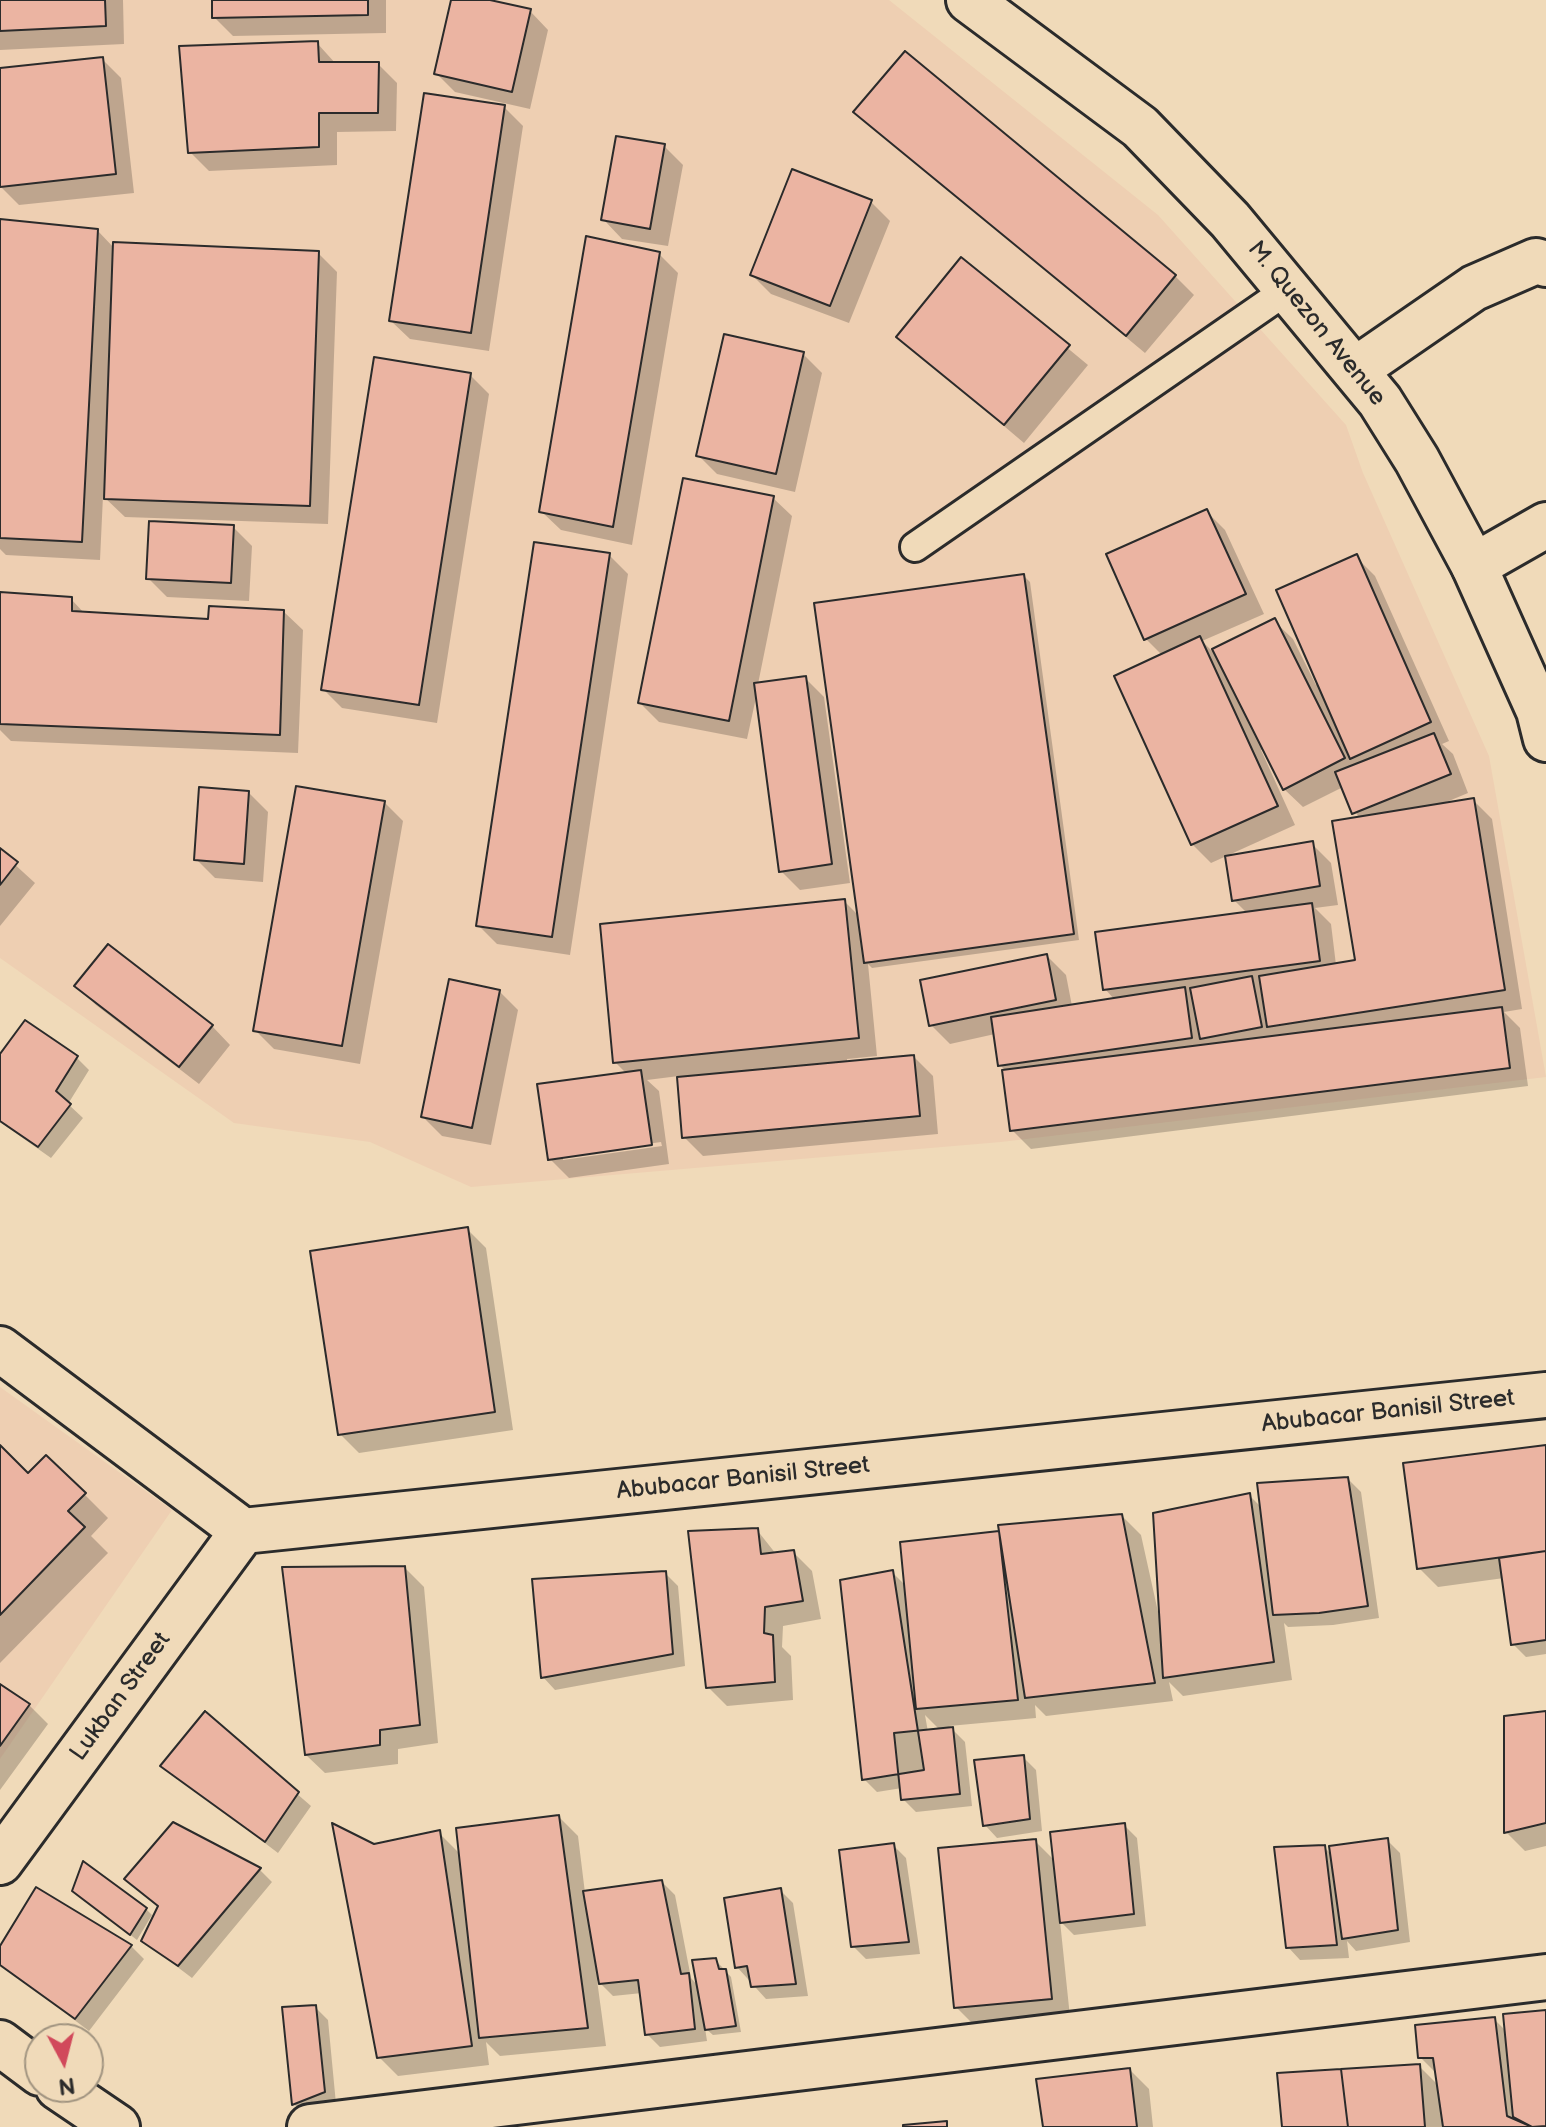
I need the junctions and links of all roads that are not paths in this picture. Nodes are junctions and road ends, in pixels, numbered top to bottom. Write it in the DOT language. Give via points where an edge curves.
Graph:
graph roads {
  1 [pos="969,0"];
  2 [pos="1543,260"];
  3 [pos="1290,288"];
  4 [pos="1355,370"];
  5 [pos="1546,525"];
  6 [pos="915,547"];
  7 [pos="1474,566"];
  8 [pos="1546,739"];
  9 [pos="0,1349"];
  10 [pos="1546,1395"];
  11 [pos="243,1531"];
  12 [pos="0,1862"];
  13 [pos="1546,1977"];
  14 [pos="0,2043"];
  15 [pos="24,2061"];
  16 [pos="82,2103"];
  17 [pos="528,2115"];
  18 [pos="117,2127"];
  19 [pos="310,2127"];
  1 -- 3 [label="street, M. Quezon Avenue" via="1140,127"];
  2 -- 4 [label="street" via="1474,288"];
  3 -- 4 [label="street, M. Quezon Avenue"];
  3 -- 6 [label="lane"];
  4 -- 7 [label="street, M. Quezon Avenue" via="1417,460"];
  5 -- 7 [label="street"];
  7 -- 8 [label="street, M. Quezon Avenue" via="1539,711"];
  9 -- 11 [label="street"];
  10 -- 11 [label="street, Abubacar Banisil Street"];
  11 -- 12 [label="street, Lukban Street"];
  13 -- 17 [label="street"];
  14 -- 15 [label="street"];
  16 -- 18 [label="street"];
  17 -- 19 [label="street"];
}
